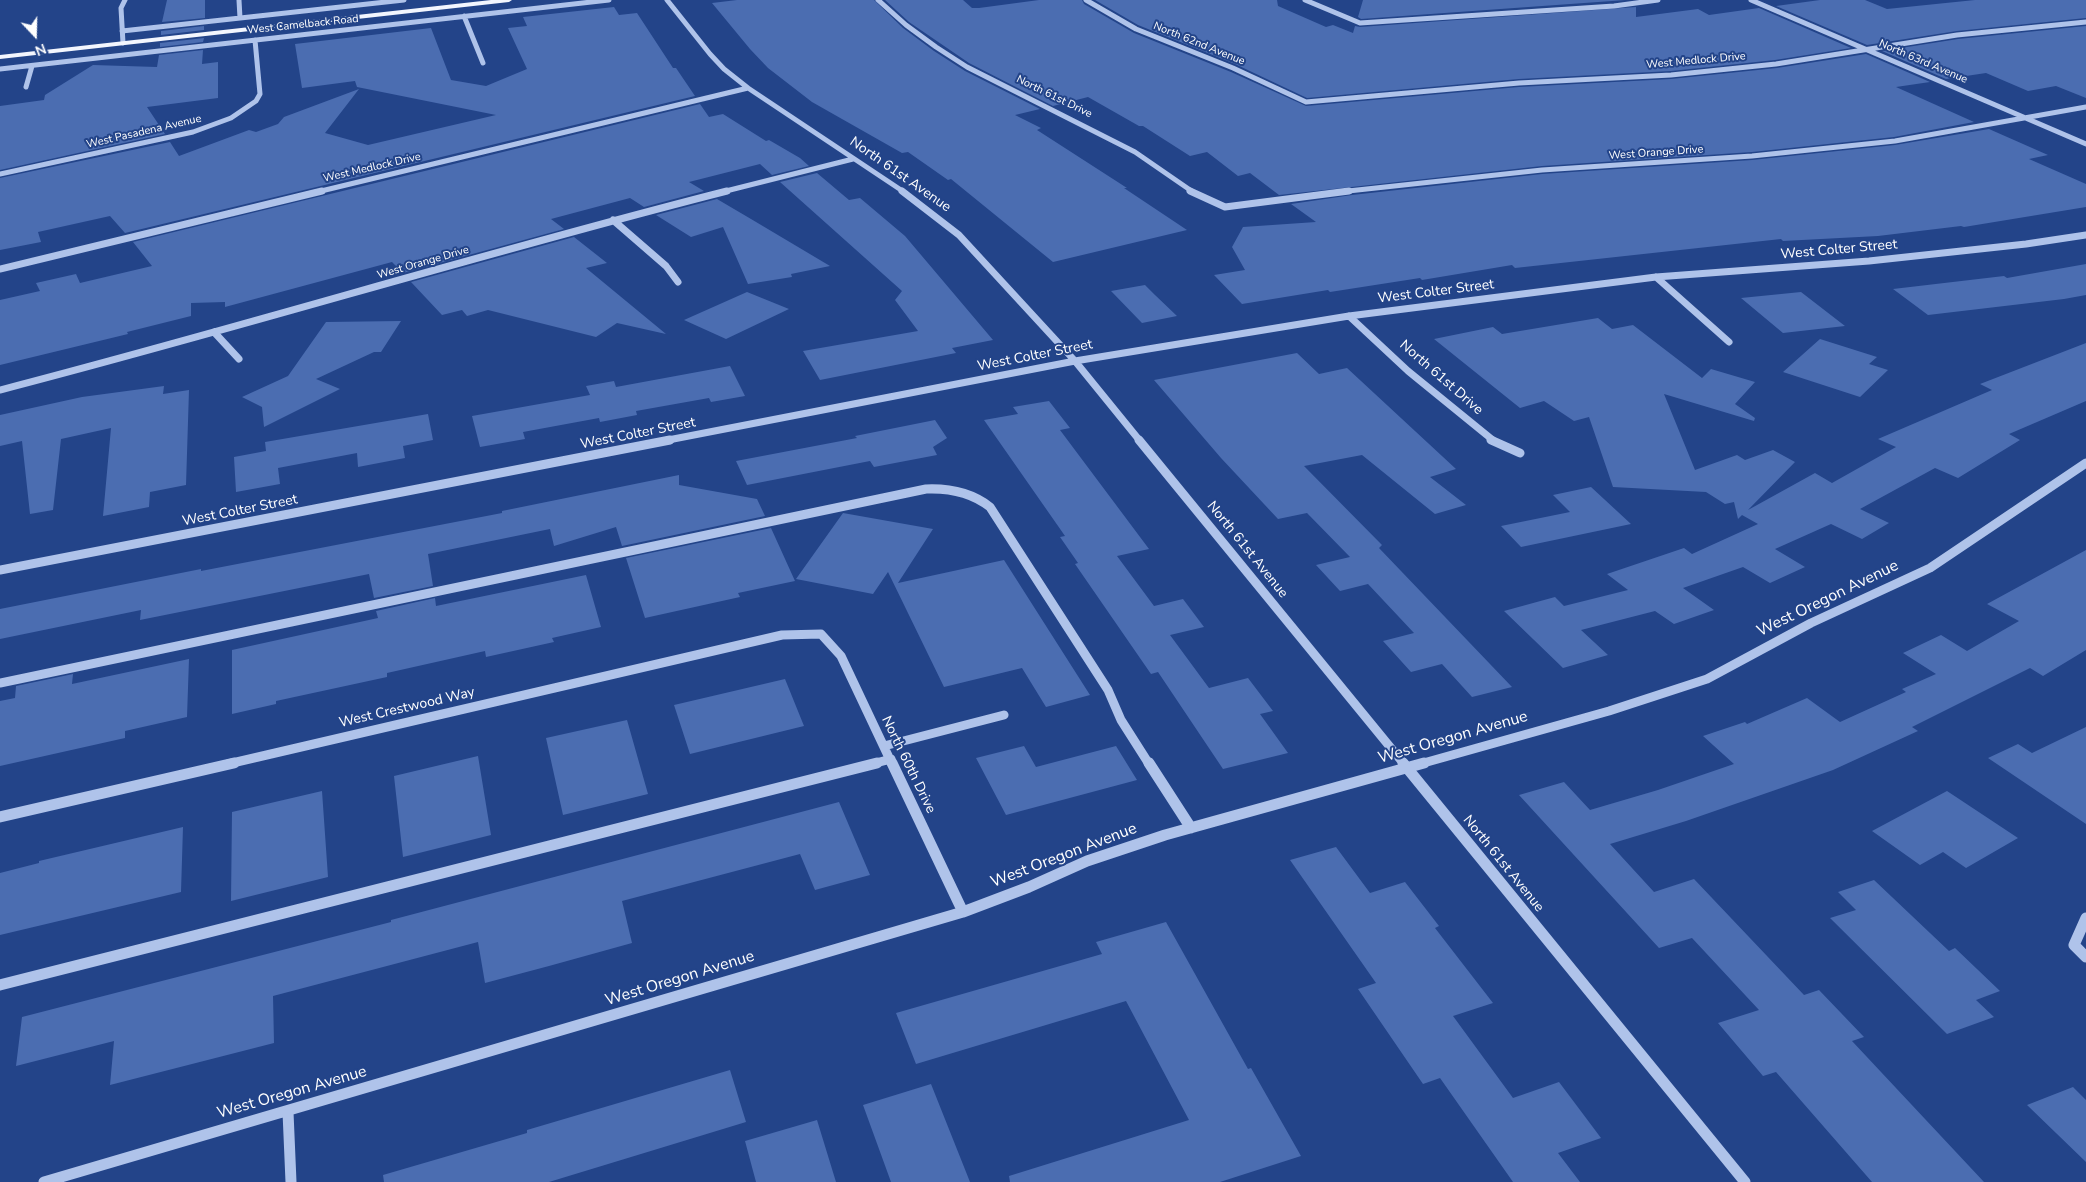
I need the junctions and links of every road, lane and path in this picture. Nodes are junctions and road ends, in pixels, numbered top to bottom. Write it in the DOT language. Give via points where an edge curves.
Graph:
graph roads {
  1 [pos="125,0"];
  2 [pos="239,0"];
  3 [pos="404,0"];
  4 [pos="509,0"];
  5 [pos="609,0"];
  6 [pos="667,0"];
  7 [pos="878,0"];
  8 [pos="1086,0"];
  9 [pos="1305,0"];
  10 [pos="1658,0"];
  11 [pos="1751,0"];
  12 [pos="353,3"];
  13 [pos="464,16"];
  14 [pos="240,18"];
  15 [pos="2086,22"];
  16 [pos="122,31"];
  17 [pos="255,40"];
  18 [pos="123,43"];
  19 [pos="1868,50"];
  20 [pos="0,56"];
  21 [pos="483,63"];
  22 [pos="32,66"];
  23 [pos="0,69"];
  24 [pos="26,87"];
  25 [pos="748,88"];
  26 [pos="1306,102"];
  27 [pos="2086,107"];
  28 [pos="2027,119"];
  29 [pos="2086,144"];
  30 [pos="853,159"];
  31 [pos="0,174"];
  32 [pos="1225,207"];
  33 [pos="612,220"];
  34 [pos="2086,235"];
  35 [pos="0,269"];
  36 [pos="1656,277"];
  37 [pos="678,282"];
  38 [pos="1349,316"];
  39 [pos="214,332"];
  40 [pos="1729,342"];
  41 [pos="239,360"];
  42 [pos="1075,361"];
  43 [pos="0,390"];
  44 [pos="1520,453"];
  45 [pos="2086,463"];
  46 [pos="0,570"];
  47 [pos="821,634"];
  48 [pos="0,684"];
  49 [pos="1004,715"];
  50 [pos="884,746"];
  51 [pos="891,759"];
  52 [pos="1407,768"];
  53 [pos="0,817"];
  54 [pos="1191,828"];
  55 [pos="963,912"];
  56 [pos="2086,918"];
  57 [pos="2086,957"];
  58 [pos="0,985"];
  59 [pos="288,1112"];
  60 [pos="44,1182"];
  61 [pos="291,1182"];
  62 [pos="1745,1182"];
  1 -- 16 [label="street" via="121,8"];
  2 -- 14 [label="street"];
  3 -- 12 [label="street, West Camelback Road"];
  4 -- 18 [label="main road, West Camelback Road"];
  5 -- 13 [label="street, West Camelback Road"];
  6 -- 25 [label="street, North 61st Avenue" via="710,54"];
  7 -- 32 [label="street, North 61st Drive" via="922,38 971,69 1137,154 1195,195"];
  8 -- 26 [label="street, North 62nd Avenue" via="1136,29"];
  9 -- 10 [label="street" via="1360,23 1605,7"];
  11 -- 19 [label="street, North 63rd Avenue"];
  12 -- 14 [label="street, West Camelback Road"];
  13 -- 17 [label="street, West Camelback Road"];
  13 -- 21 [label="street"];
  14 -- 16 [label="street, West Camelback Road"];
  15 -- 19 [label="street, West Medlock Drive" via="1958,35"];
  16 -- 18 [label="street"];
  17 -- 22 [label="street, West Camelback Road"];
  17 -- 31 [label="street, West Pasadena Avenue" via="260,94 256,101 231,118 171,138"];
  18 -- 20 [label="main road, West Camelback Road"];
  19 -- 26 [label="street, West Medlock Drive" via="1671,75 1519,83"];
  19 -- 28 [label="street, North 63rd Avenue"];
  22 -- 23 [label="street, West Camelback Road"];
  22 -- 24 [label="street"];
  25 -- 30 [label="street, North 61st Avenue"];
  25 -- 35 [label="street, West Medlock Drive"];
  27 -- 28 [label="street, West Orange Drive"];
  28 -- 29 [label="street, North 63rd Avenue"];
  28 -- 32 [label="street, West Orange Drive" via="1894,141 1752,156 1542,170"];
  30 -- 33 [label="street, West Orange Drive"];
  30 -- 42 [label="street, North 61st Avenue" via="905,192 959,234"];
  33 -- 37 [label="street" via="666,266"];
  33 -- 39 [label="street, West Orange Drive"];
  34 -- 36 [label="street, West Colter Street" via="1869,261"];
  36 -- 38 [label="street, West Colter Street"];
  36 -- 40 [label="street"];
  38 -- 42 [label="street, West Colter Street"];
  38 -- 44 [label="street, North 61st Drive" via="1489,439"];
  39 -- 41 [label="street"];
  39 -- 43 [label="street, West Orange Drive"];
  42 -- 46 [label="street, West Colter Street"];
  42 -- 52 [label="street, North 61st Avenue"];
  45 -- 52 [label="street, West Oregon Avenue" via="1930,568 1811,623 1707,679 1609,711"];
  47 -- 50 [label="street, North 60th Drive" via="841,656"];
  47 -- 53 [label="street, West Crestwood Way" via="782,635"];
  48 -- 54 [label="street" via="907,493 942,488 959,490 990,507 1108,690 1121,720"];
  49 -- 50 [label="street"];
  50 -- 51 [label="street, North 60th Drive"];
  51 -- 55 [label="street, North 60th Drive"];
  51 -- 58 [label="street"];
  52 -- 54 [label="street, West Oregon Avenue"];
  52 -- 62 [label="street, North 61st Avenue"];
  54 -- 55 [label="street, West Oregon Avenue" via="1087,861"];
  55 -- 59 [label="street, West Oregon Avenue"];
  56 -- 57 [label="street" via="2074,945"];
  59 -- 60 [label="street, West Oregon Avenue"];
  59 -- 61 [label="street"];
}
